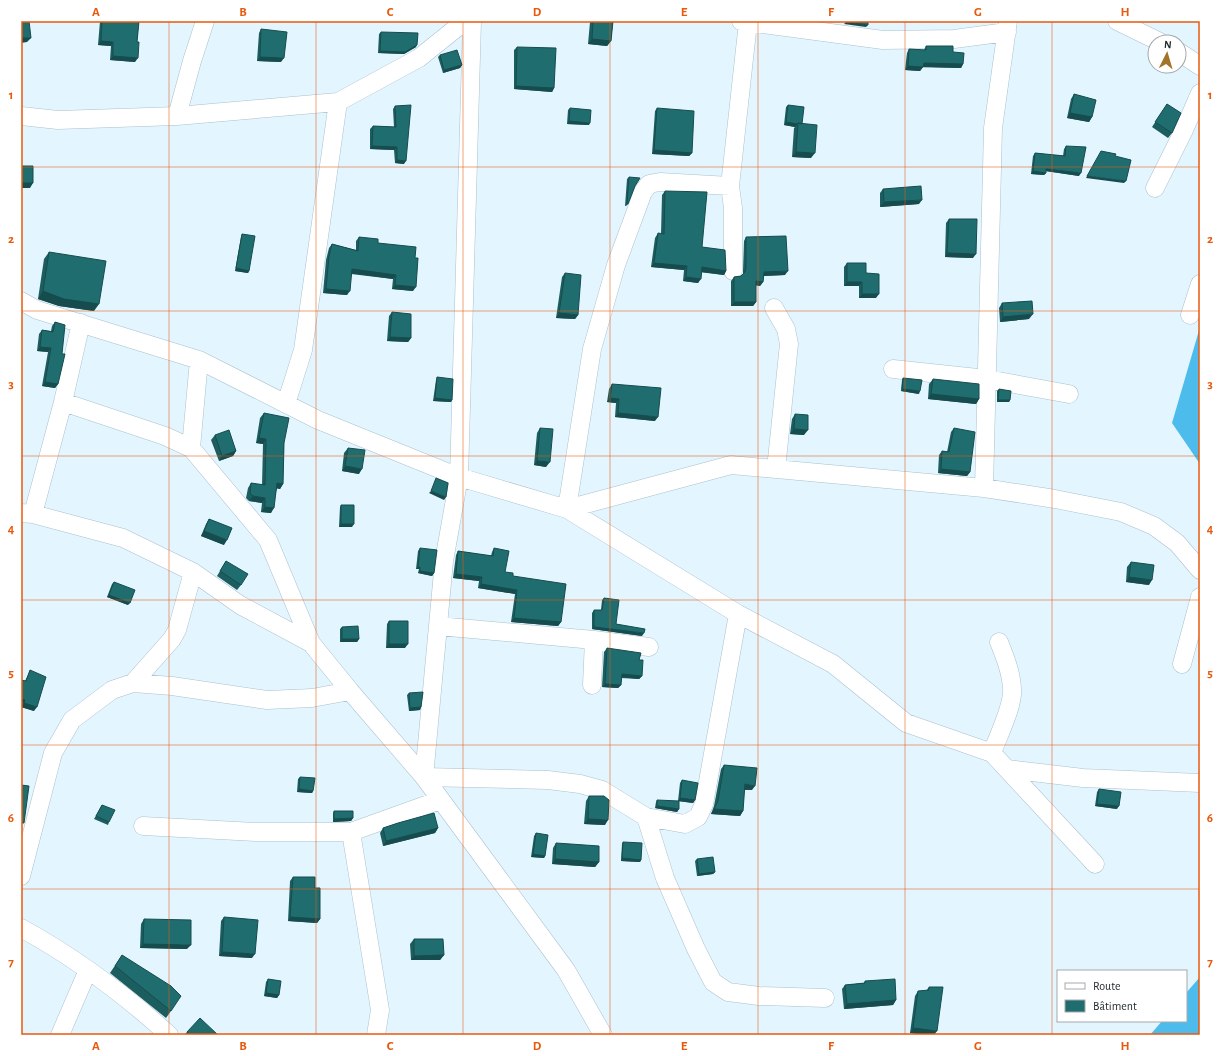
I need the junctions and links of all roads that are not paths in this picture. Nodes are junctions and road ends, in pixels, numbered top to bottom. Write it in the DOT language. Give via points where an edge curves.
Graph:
graph roads {
  1 [pos="205,21"];
  2 [pos="465,21"];
  3 [pos="472,21"];
  4 [pos="1116,21"];
  5 [pos="744,22"];
  6 [pos="1008,26"];
  7 [pos="1147,36"];
  8 [pos="1187,57"];
  9 [pos="1200,66"];
  10 [pos="1200,93"];
  11 [pos="338,102"];
  12 [pos="21,116"];
  13 [pos="177,116"];
  14 [pos="730,186"];
  15 [pos="1154,188"];
  16 [pos="733,271"];
  17 [pos="1200,284"];
  18 [pos="21,301"];
  19 [pos="774,308"];
  20 [pos="29,310"];
  21 [pos="1190,315"];
  22 [pos="81,324"];
  23 [pos="199,360"];
  24 [pos="893,370"];
  25 [pos="987,379"];
  26 [pos="1069,394"];
  27 [pos="63,402"];
  28 [pos="286,404"];
  29 [pos="191,448"];
  30 [pos="776,469"];
  31 [pos="459,477"];
  32 [pos="984,488"];
  33 [pos="567,509"];
  34 [pos="27,514"];
  35 [pos="1200,570"];
  36 [pos="193,572"];
  37 [pos="1200,597"];
  38 [pos="738,614"];
  39 [pos="438,626"];
  40 [pos="594,640"];
  41 [pos="999,642"];
  42 [pos="311,644"];
  43 [pos="649,647"];
  44 [pos="1182,664"];
  45 [pos="133,683"];
  46 [pos="592,685"];
  47 [pos="350,691"];
  48 [pos="992,753"];
  49 [pos="1007,769"];
  50 [pos="424,777"];
  51 [pos="1200,783"];
  52 [pos="440,800"];
  53 [pos="646,817"];
  54 [pos="143,826"];
  55 [pos="351,832"];
  56 [pos="1095,864"];
  57 [pos="21,876"];
  58 [pos="21,928"];
  59 [pos="88,970"];
  60 [pos="825,998"];
  61 [pos="60,1035"];
  62 [pos="169,1035"];
  63 [pos="376,1035"];
  64 [pos="603,1035"];
  1 -- 13 [label="street"];
  2 -- 11 [label="street" via="419,58"];
  3 -- 31 [label="street"];
  4 -- 7 [label="street"];
  5 -- 6 [label="street" via="883,40 954,39"];
  5 -- 14 [label="street"];
  6 -- 25 [label="street" via="993,128"];
  8 -- 9 [label="street"];
  10 -- 15 [label="street"];
  11 -- 13 [label="street"];
  11 -- 28 [label="street" via="303,350"];
  12 -- 13 [label="street" via="58,120"];
  14 -- 16 [label="street" via="733,208"];
  14 -- 33 [label="street" via="660,182 649,184 643,192 616,265 592,349"];
  17 -- 21 [label="street"];
  18 -- 20 [label="street"];
  19 -- 30 [label="street" via="786,330 789,344"];
  20 -- 22 [label="street"];
  22 -- 23 [label="street"];
  22 -- 27 [label="street"];
  23 -- 28 [label="street"];
  23 -- 29 [label="street"];
  24 -- 25 [label="street"];
  25 -- 26 [label="street"];
  25 -- 32 [label="street"];
  27 -- 29 [label="street" via="165,436"];
  27 -- 34 [label="street"];
  28 -- 31 [label="street" via="318,420"];
  29 -- 42 [label="street" via="268,540"];
  30 -- 32 [label="street"];
  30 -- 33 [label="street" via="731,465"];
  31 -- 33 [label="street"];
  31 -- 39 [label="street" via="444,562"];
  32 -- 35 [label="street" via="1121,512 1154,526 1177,543"];
  33 -- 38 [label="street"];
  34 -- 36 [label="street" via="124,538"];
  36 -- 42 [label="street" via="240,606"];
  36 -- 45 [label="street" via="172,640"];
  37 -- 44 [label="street"];
  38 -- 48 [label="street" via="833,664 906,723"];
  38 -- 53 [label="street" via="704,804 698,817 685,824"];
  39 -- 40 [label="street"];
  39 -- 50 [label="street"];
  40 -- 43 [label="street"];
  40 -- 46 [label="street"];
  41 -- 48 [label="street" via="1013,688 1012,699"];
  42 -- 47 [label="street"];
  45 -- 47 [label="street" via="267,700 312,698"];
  45 -- 57 [label="street" via="112,690 72,720 53,753"];
  47 -- 50 [label="street"];
  48 -- 49 [label="street"];
  49 -- 51 [label="street" via="1083,778"];
  49 -- 56 [label="street"];
  50 -- 52 [label="street"];
  50 -- 53 [label="street" via="548,780 580,784 602,790"];
  52 -- 55 [label="street"];
  52 -- 64 [label="street" via="566,970"];
  53 -- 60 [label="street" via="665,878 713,982 728,992 758,996"];
  54 -- 55 [label="street" via="256,832"];
  55 -- 63 [label="street" via="380,1010"];
  58 -- 59 [label="street"];
  59 -- 61 [label="street"];
  59 -- 62 [label="street"];
}
